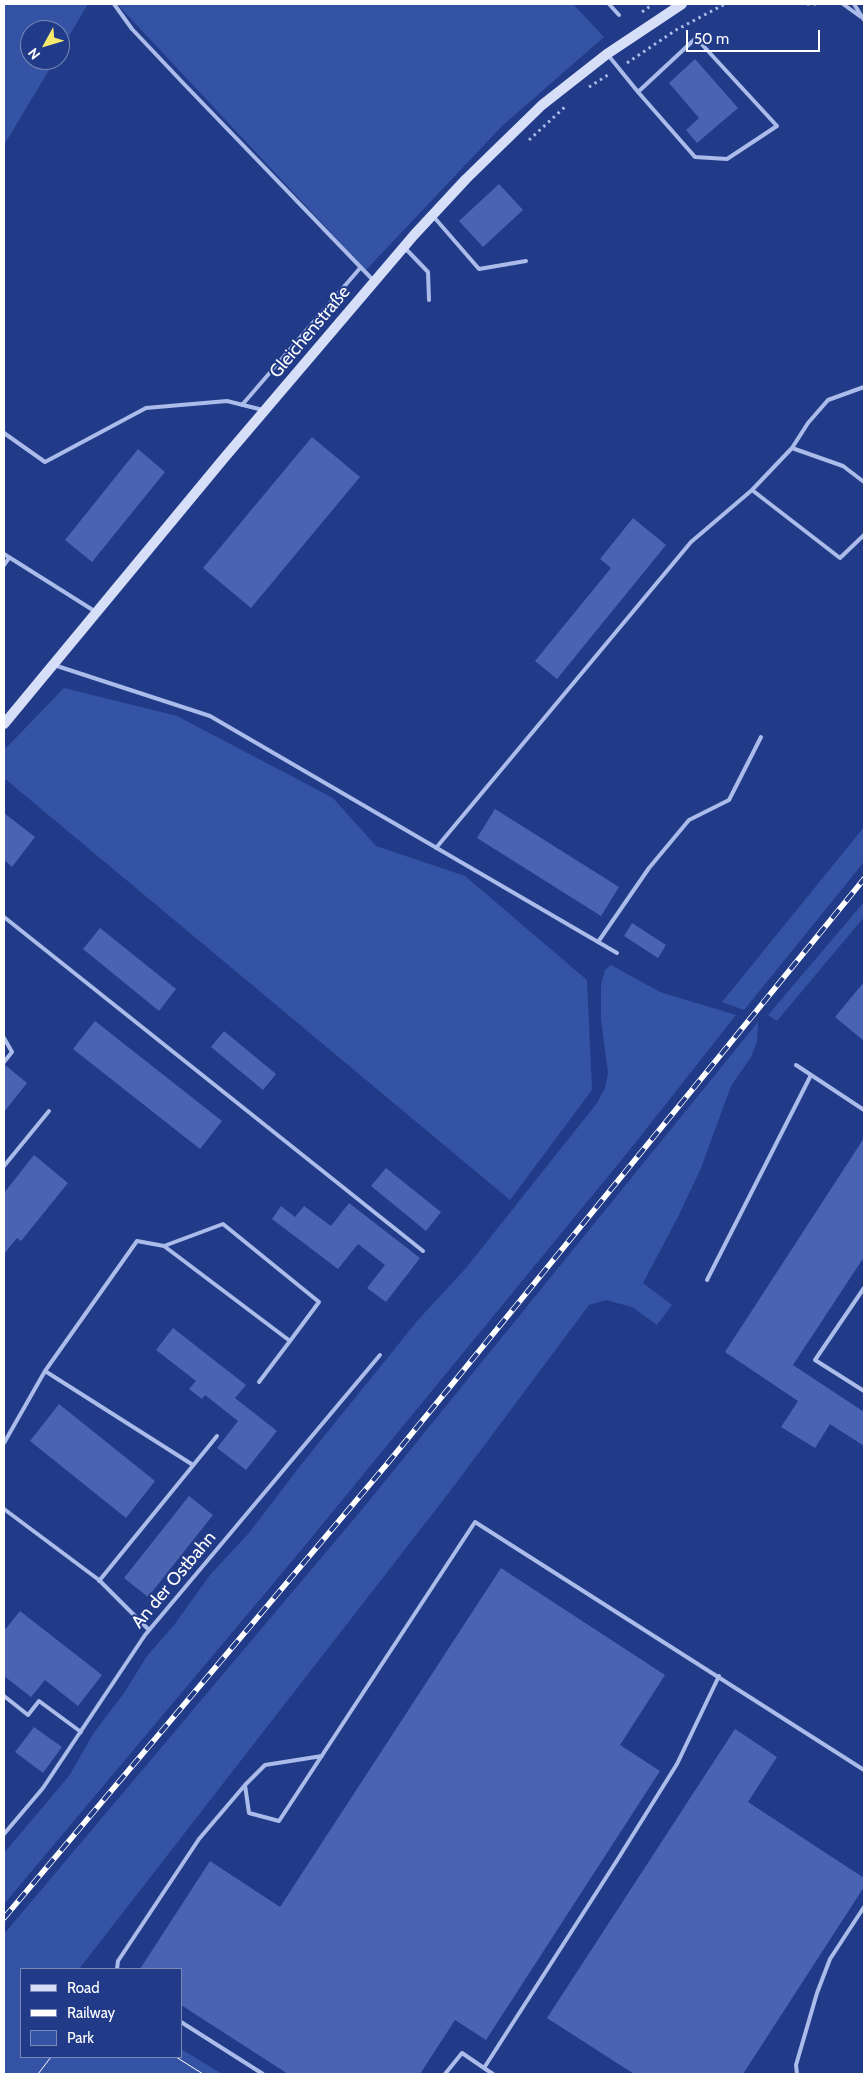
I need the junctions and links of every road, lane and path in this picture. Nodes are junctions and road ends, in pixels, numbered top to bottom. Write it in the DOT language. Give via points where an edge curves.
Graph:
graph roads {
  1 [pos="114,4"];
  2 [pos="609,4"];
  3 [pos="682,4"];
  4 [pos="725,4"];
  5 [pos="807,4"];
  6 [pos="817,4"];
  7 [pos="843,4"];
  8 [pos="854,4"];
  9 [pos="619,15"];
  10 [pos="863,19"];
  11 [pos="607,54"];
  12 [pos="619,68"];
  13 [pos="583,92"];
  14 [pos="638,92"];
  15 [pos="571,101"];
  16 [pos="526,142"];
  17 [pos="432,216"];
  18 [pos="404,247"];
  19 [pos="526,261"];
  20 [pos="361,267"];
  21 [pos="375,281"];
  22 [pos="429,300"];
  23 [pos="864,387"];
  24 [pos="242,405"];
  25 [pos="265,410"];
  26 [pos="4,434"];
  27 [pos="792,448"];
  28 [pos="864,482"];
  29 [pos="752,490"];
  30 [pos="864,535"];
  31 [pos="4,554"];
  32 [pos="9,558"];
  33 [pos="4,565"];
  34 [pos="96,612"];
  35 [pos="52,665"];
  36 [pos="4,724"];
  37 [pos="761,738"];
  38 [pos="436,848"];
  39 [pos="4,917"];
  40 [pos="598,942"];
  41 [pos="617,953"];
  42 [pos="4,1038"];
  43 [pos="4,1062"];
  44 [pos="796,1065"];
  45 [pos="811,1075"];
  46 [pos="864,1110"];
  47 [pos="49,1111"];
  48 [pos="4,1166"];
  49 [pos="164,1246"];
  50 [pos="423,1251"];
  51 [pos="707,1280"];
  52 [pos="864,1288"];
  53 [pos="290,1341"];
  54 [pos="380,1355"];
  55 [pos="45,1371"];
  56 [pos="259,1382"];
  57 [pos="864,1392"];
  58 [pos="217,1436"];
  59 [pos="4,1443"];
  60 [pos="194,1465"];
  61 [pos="4,1509"];
  62 [pos="99,1581"];
  63 [pos="149,1630"];
  64 [pos="719,1676"];
  65 [pos="4,1696"];
  66 [pos="81,1732"];
  67 [pos="322,1756"];
  68 [pos="864,1770"];
  69 [pos="245,1785"];
  70 [pos="4,1834"];
  71 [pos="864,1907"];
  72 [pos="117,1968"];
  73 [pos="182,2023"];
  74 [pos="484,2068"];
  75 [pos="263,2074"];
  76 [pos="445,2074"];
  77 [pos="493,2074"];
  78 [pos="797,2074"];
  1 -- 20 [label="lane" via="184,84"];
  2 -- 9 [label="lane"];
  3 -- 11 [label="street, Gleichenstraße"];
  4 -- 12 [label="path" via="676,30"];
  5 -- 6 [label="path"];
  7 -- 10 [label="lane"];
  8 -- 10 [label="lane"];
  11 -- 12 [label="lane"];
  11 -- 17 [label="street, Gleichenstraße" via="542,105"];
  12 -- 13 [label="path"];
  12 -- 14 [label="lane"];
  14 -- 14 [label="lane" via="695,157 728,159 778,126 696,38"];
  15 -- 16 [label="path"];
  17 -- 18 [label="street, Gleichenstraße"];
  17 -- 19 [label="lane" via="479,269"];
  18 -- 21 [label="street, Gleichenstraße"];
  18 -- 22 [label="lane" via="428,272"];
  20 -- 21 [label="lane"];
  20 -- 24 [label="lane"];
  21 -- 25 [label="street, Gleichenstraße"];
  23 -- 27 [label="lane" via="828,400"];
  24 -- 25 [label="lane"];
  24 -- 26 [label="lane" via="227,401 146,408 46,462"];
  25 -- 34 [label="street, Gleichenstraße"];
  27 -- 28 [label="lane" via="843,466"];
  27 -- 29 [label="lane"];
  29 -- 30 [label="lane" via="840,558"];
  29 -- 38 [label="lane" via="691,542"];
  31 -- 32 [label="lane"];
  32 -- 33 [label="lane"];
  32 -- 34 [label="lane"];
  34 -- 35 [label="street, Gleichenstraße"];
  35 -- 36 [label="street, Gleichenstraße"];
  35 -- 38 [label="lane" via="210,716"];
  37 -- 40 [label="lane" via="729,800 689,820 649,868"];
  38 -- 40 [label="lane"];
  39 -- 50 [label="lane"];
  40 -- 41 [label="lane"];
  42 -- 43 [label="lane" via="12,1052"];
  44 -- 45 [label="lane"];
  45 -- 46 [label="lane"];
  45 -- 51 [label="lane"];
  47 -- 48 [label="lane"];
  49 -- 53 [label="lane"];
  49 -- 53 [label="lane" via="223,1224 319,1302"];
  49 -- 55 [label="lane" via="137,1241"];
  52 -- 57 [label="lane" via="815,1360"];
  53 -- 56 [label="lane"];
  54 -- 63 [label="lane, An der Ostbahn"];
  55 -- 59 [label="lane"];
  55 -- 60 [label="lane"];
  58 -- 60 [label="lane"];
  60 -- 62 [label="lane"];
  61 -- 62 [label="lane"];
  62 -- 63 [label="lane"];
  63 -- 66 [label="lane, An der Ostbahn"];
  64 -- 67 [label="lane" via="475,1522"];
  64 -- 68 [label="lane"];
  64 -- 74 [label="lane" via="677,1764"];
  65 -- 66 [label="lane" via="28,1715 39,1701"];
  66 -- 70 [label="lane, An der Ostbahn" via="43,1788"];
  67 -- 69 [label="lane" via="265,1765"];
  67 -- 69 [label="lane" via="279,1821 249,1813"];
  69 -- 72 [label="lane" via="199,1839 118,1961"];
  71 -- 78 [label="lane" via="830,1958 798,2056"];
  73 -- 75 [label="lane"];
  74 -- 76 [label="lane" via="462,2053"];
  74 -- 77 [label="lane"];
}
